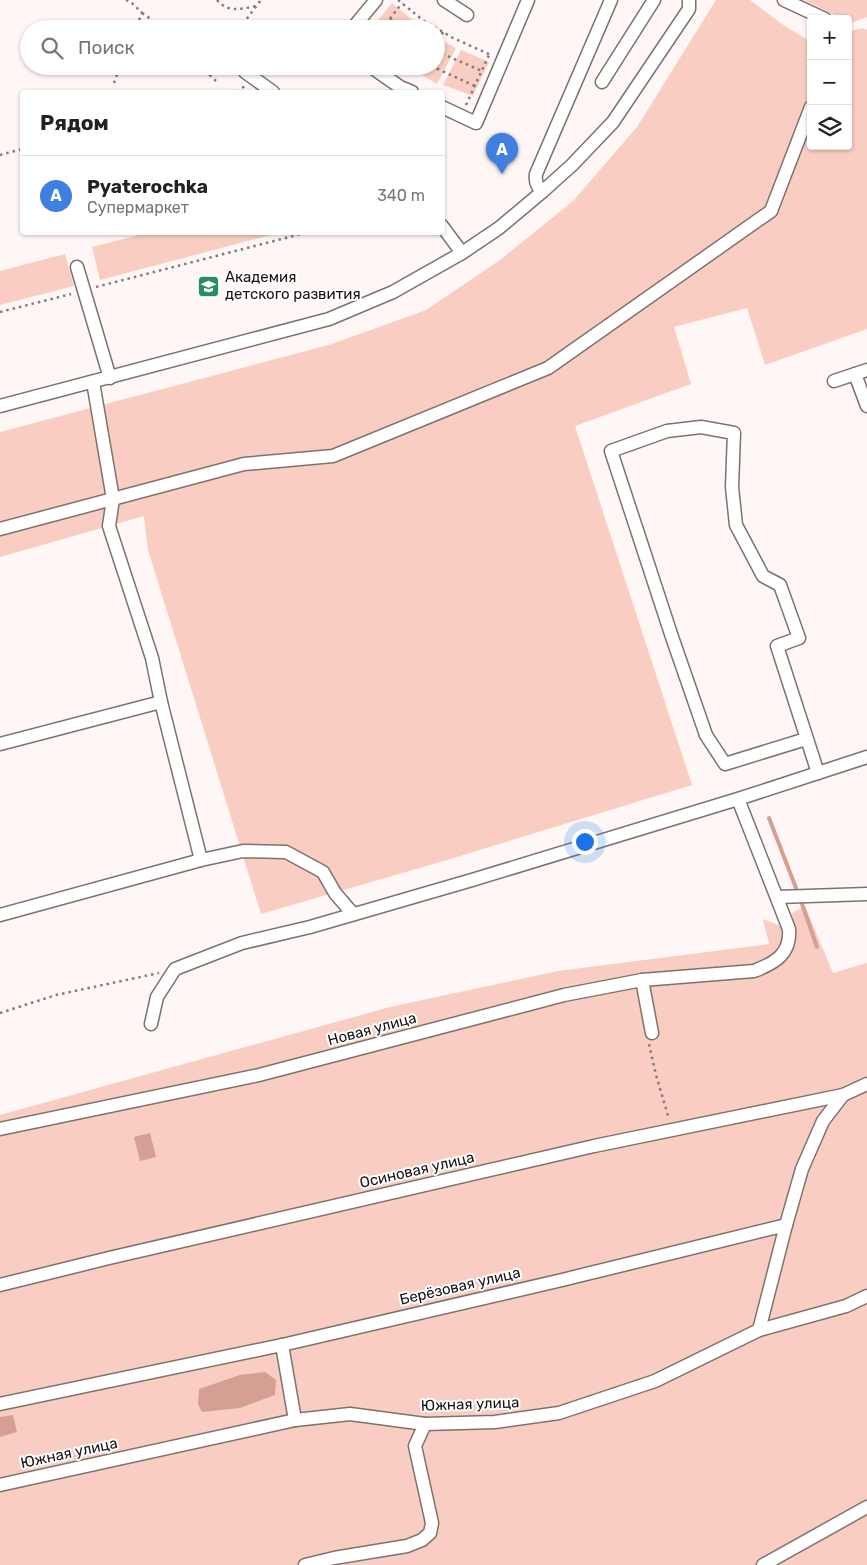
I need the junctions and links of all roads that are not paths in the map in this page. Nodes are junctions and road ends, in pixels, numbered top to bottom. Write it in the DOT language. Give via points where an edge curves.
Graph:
graph roads {
  1 [pos="376,0"];
  2 [pos="444,0"];
  3 [pos="528,0"];
  4 [pos="611,0"];
  5 [pos="654,0"];
  6 [pos="690,0"];
  7 [pos="784,0"];
  8 [pos="467,15"];
  9 [pos="816,15"];
  10 [pos="359,20"];
  11 [pos="249,75"];
  12 [pos="380,75"];
  13 [pos="602,82"];
  14 [pos="270,90"];
  15 [pos="398,90"];
  16 [pos="445,108"];
  17 [pos="807,118"];
  18 [pos="542,192"];
  19 [pos="445,230"];
  20 [pos="462,253"];
  21 [pos="77,267"];
  22 [pos="861,372"];
  23 [pos="110,378"];
  24 [pos="834,381"];
  25 [pos="94,382"];
  26 [pos="0,406"];
  27 [pos="867,406"];
  28 [pos="113,499"];
  29 [pos="0,529"];
  30 [pos="161,702"];
  31 [pos="806,739"];
  32 [pos="0,744"];
  33 [pos="867,757"];
  34 [pos="818,773"];
  35 [pos="738,799"];
  36 [pos="201,860"];
  37 [pos="867,894"];
  38 [pos="778,897"];
  39 [pos="353,914"];
  40 [pos="0,915"];
  41 [pos="642,980"];
  42 [pos="151,1024"];
  43 [pos="652,1033"];
  44 [pos="867,1084"];
  45 [pos="843,1095"];
  46 [pos="0,1129"];
  47 [pos="786,1226"];
  48 [pos="0,1285"];
  49 [pos="867,1296"];
  50 [pos="759,1330"];
  51 [pos="282,1345"];
  52 [pos="0,1404"];
  53 [pos="295,1420"];
  54 [pos="425,1424"];
  55 [pos="0,1484"];
  56 [pos="867,1508"];
  57 [pos="306,1565"];
  58 [pos="763,1565"];
  1 -- 10 [label="street"];
  2 -- 8 [label="street"];
  3 -- 16 [label="street" via="476,123"];
  4 -- 18 [label="street" via="536,174 537,187"];
  5 -- 13 [label="street"];
  6 -- 18 [label="street" via="689,9 613,122"];
  7 -- 9 [label="street"];
  11 -- 14 [label="street"];
  12 -- 15 [label="street"];
  17 -- 28 [label="street" via="771,212 548,368 333,456 244,464"];
  18 -- 20 [label="street" via="499,228"];
  19 -- 20 [label="street"];
  20 -- 23 [label="street" via="393,292 329,319"];
  21 -- 23 [label="street"];
  22 -- 24 [label="street"];
  22 -- 27 [label="street"];
  23 -- 25 [label="street"];
  25 -- 26 [label="street"];
  25 -- 28 [label="street"];
  28 -- 29 [label="street"];
  28 -- 30 [label="street" via="109,526 152,658"];
  30 -- 32 [label="street"];
  30 -- 36 [label="street"];
  31 -- 31 [label="street" via="777,646 799,638 780,585 763,576 736,526 732,487 734,433 702,427 667,431 611,451 706,735 725,764"];
  31 -- 34 [label="street"];
  33 -- 34 [label="street"];
  34 -- 35 [label="street"];
  35 -- 38 [label="street"];
  35 -- 39 [label="street"];
  36 -- 39 [label="street" via="243,851 286,852 323,872"];
  36 -- 40 [label="street"];
  37 -- 38 [label="street"];
  38 -- 41 [label="street, Новая улица" via="790,940 787,948 769,965 754,971"];
  39 -- 42 [label="street" via="242,943 175,969 157,997"];
  41 -- 43 [label="street"];
  41 -- 46 [label="street, Новая улица" via="564,995 259,1075"];
  44 -- 45 [label="street"];
  45 -- 47 [label="street" via="823,1121 806,1161"];
  45 -- 48 [label="street, Осиновая улица" via="584,1148"];
  47 -- 50 [label="street"];
  47 -- 51 [label="street, Берёзовая улица"];
  49 -- 50 [label="street, Южная улица" via="846,1306"];
  50 -- 54 [label="street, Южная улица" via="655,1382 559,1413 495,1422"];
  51 -- 52 [label="street, Берёзовая улица"];
  51 -- 53 [label="street"];
  53 -- 54 [label="street, Южная улица" via="350,1414"];
  53 -- 55 [label="street, Южная улица"];
  54 -- 57 [label="street" via="415,1446 432,1523 430,1533 407,1546"];
  56 -- 58 [label="street"];
}
